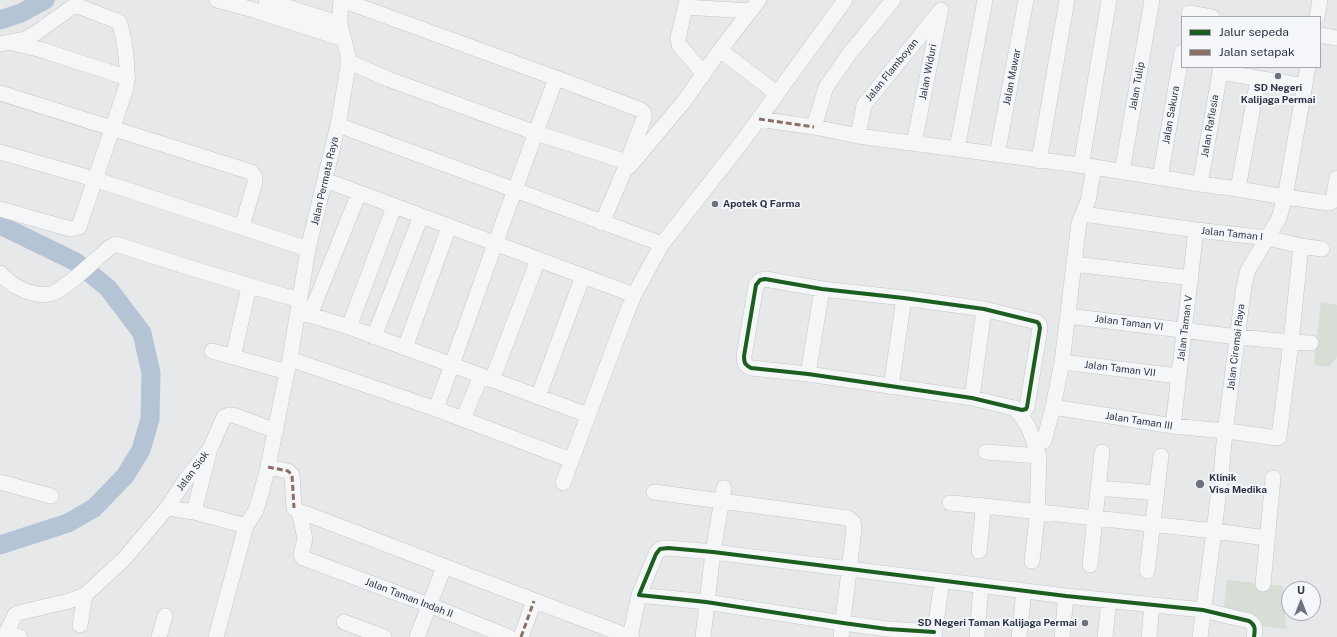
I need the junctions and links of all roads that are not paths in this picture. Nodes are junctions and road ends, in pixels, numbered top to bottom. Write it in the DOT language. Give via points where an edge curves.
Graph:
graph roads {
  1 [pos="217,0"];
  2 [pos="266,0"];
  3 [pos="341,0"];
  4 [pos="845,0"];
  5 [pos="893,0"];
  6 [pos="985,0"];
  7 [pos="1026,0"];
  8 [pos="1067,0"];
  9 [pos="1109,0"];
  10 [pos="1152,0"];
  11 [pos="1320,0"];
  12 [pos="686,4"];
  13 [pos="942,5"];
  14 [pos="754,6"];
  15 [pos="1189,10"];
  16 [pos="1209,16"];
  17 [pos="1317,16"];
  18 [pos="340,24"];
  19 [pos="1321,35"];
  20 [pos="1337,38"];
  21 [pos="344,39"];
  22 [pos="5,43"];
  23 [pos="720,50"];
  24 [pos="1181,58"];
  25 [pos="349,62"];
  26 [pos="1308,68"];
  27 [pos="1220,70"];
  28 [pos="704,74"];
  29 [pos="128,78"];
  30 [pos="556,78"];
  31 [pos="1258,79"];
  32 [pos="1305,86"];
  33 [pos="0,93"];
  34 [pos="776,93"];
  35 [pos="759,119"];
  36 [pos="338,125"];
  37 [pos="814,127"];
  38 [pos="112,129"];
  39 [pos="536,133"];
  40 [pos="858,136"];
  41 [pos="914,143"];
  42 [pos="958,149"];
  43 [pos="0,152"];
  44 [pos="997,155"];
  45 [pos="1040,161"];
  46 [pos="1087,166"];
  47 [pos="625,169"];
  48 [pos="1122,172"];
  49 [pos="1160,178"];
  50 [pos="1337,178"];
  51 [pos="94,180"];
  52 [pos="325,180"];
  53 [pos="1200,184"];
  54 [pos="1238,189"];
  55 [pos="515,190"];
  56 [pos="359,193"];
  57 [pos="1285,197"];
  58 [pos="394,206"];
  59 [pos="0,209"];
  60 [pos="1083,214"];
  61 [pos="421,216"];
  62 [pos="602,223"];
  63 [pos="242,227"];
  64 [pos="449,227"];
  65 [pos="1196,230"];
  66 [pos="1268,238"];
  67 [pos="495,244"];
  68 [pos="662,244"];
  69 [pos="1301,246"];
  70 [pos="308,249"];
  71 [pos="1322,249"];
  72 [pos="538,260"];
  73 [pos="1074,264"];
  74 [pos="0,273"];
  75 [pos="583,276"];
  76 [pos="1191,278"];
  77 [pos="249,287"];
  78 [pos="822,289"];
  79 [pos="634,295"];
  80 [pos="904,298"];
  81 [pos="303,309"];
  82 [pos="984,309"];
  83 [pos="1068,316"];
  84 [pos="349,327"];
  85 [pos="1185,330"];
  86 [pos="1238,336"];
  87 [pos="374,337"];
  88 [pos="1291,342"];
  89 [pos="1311,343"];
  90 [pos="405,348"];
  91 [pos="212,351"];
  92 [pos="233,357"];
  93 [pos="1062,362"];
  94 [pos="288,365"];
  95 [pos="452,365"];
  96 [pos="808,374"];
  97 [pos="1179,376"];
  98 [pos="486,378"];
  99 [pos="891,387"];
  100 [pos="538,397"];
  101 [pos="972,398"];
  102 [pos="1054,407"];
  103 [pos="1015,408"];
  104 [pos="436,409"];
  105 [pos="466,414"];
  106 [pos="588,415"];
  107 [pos="1173,426"];
  108 [pos="276,431"];
  109 [pos="1225,432"];
  110 [pos="1044,441"];
  111 [pos="210,449"];
  112 [pos="986,452"];
  113 [pos="1102,452"];
  114 [pos="1040,456"];
  115 [pos="1161,456"];
  116 [pos="571,460"];
  117 [pos="268,467"];
  118 [pos="1273,478"];
  119 [pos="0,482"];
  120 [pos="563,483"];
  121 [pos="1099,488"];
  122 [pos="654,492"];
  123 [pos="1157,493"];
  124 [pos="722,495"];
  125 [pos="51,496"];
  126 [pos="950,503"];
  127 [pos="985,506"];
  128 [pos="167,508"];
  129 [pos="299,511"];
  130 [pos="1037,511"];
  131 [pos="194,512"];
  132 [pos="1095,521"];
  133 [pos="1153,525"];
  134 [pos="246,526"];
  135 [pos="1214,531"];
  136 [pos="1267,538"];
  137 [pos="979,551"];
  138 [pos="713,552"];
  139 [pos="1032,561"];
  140 [pos="1090,565"];
  141 [pos="444,567"];
  142 [pos="850,568"];
  143 [pos="1147,571"];
  144 [pos="942,581"];
  145 [pos="1263,584"];
  146 [pos="981,585"];
  147 [pos="1024,591"];
  148 [pos="85,595"];
  149 [pos="640,595"];
  150 [pos="1066,596"];
  151 [pos="1109,600"];
  152 [pos="534,601"];
  153 [pos="706,602"];
  154 [pos="429,605"];
  155 [pos="1152,605"];
  156 [pos="1203,610"];
  157 [pos="165,616"];
  158 [pos="344,622"];
  159 [pos="80,625"];
  160 [pos="842,630"];
  161 [pos="887,633"];
  162 [pos="934,634"];
  163 [pos="10,636"];
  164 [pos="159,637"];
  165 [pos="216,637"];
  166 [pos="384,637"];
  167 [pos="417,637"];
  168 [pos="509,637"];
  169 [pos="521,637"];
  170 [pos="630,637"];
  171 [pos="703,637"];
  172 [pos="976,637"];
  173 [pos="1019,637"];
  174 [pos="1062,637"];
  175 [pos="1105,637"];
  176 [pos="1149,637"];
  177 [pos="1200,637"];
  178 [pos="1254,637"];
  1 -- 21 [label="street"];
  2 -- 18 [label="street"];
  3 -- 18 [label="street"];
  3 -- 30 [label="street"];
  4 -- 34 [label="street"];
  5 -- 37 [label="street" via="826,86"];
  6 -- 42 [label="street"];
  7 -- 44 [label="street, Jalan Mawar"];
  8 -- 45 [label="street"];
  9 -- 46 [label="street"];
  10 -- 48 [label="street, Jalan Tulip"];
  11 -- 17 [label="street"];
  12 -- 14 [label="street"];
  12 -- 28 [label="street" via="678,38 679,46"];
  13 -- 40 [label="street, Jalan Flamboyan" via="864,105"];
  13 -- 41 [label="street, Jalan Widuri"];
  14 -- 23 [label="street"];
  15 -- 16 [label="street"];
  18 -- 21 [label="street"];
  19 -- 20 [label="street"];
  21 -- 25 [label="street"];
  22 -- 29 [label="street" via="42,50"];
  22 -- 29 [label="street" via="25,39 72,7 78,6 119,22"];
  23 -- 28 [label="street"];
  23 -- 34 [label="street"];
  24 -- 49 [label="street, Jalan Sakura"];
  25 -- 36 [label="street"];
  25 -- 39 [label="street" via="388,79"];
  26 -- 32 [label="street, Jalan Ciremai Raya"];
  27 -- 31 [label="street"];
  27 -- 53 [label="street, Jalan Raflesia"];
  28 -- 47 [label="street" via="685,100"];
  29 -- 38 [label="street"];
  30 -- 39 [label="street"];
  30 -- 47 [label="street" via="644,113"];
  31 -- 32 [label="street"];
  31 -- 54 [label="street"];
  32 -- 57 [label="street, Jalan Ciremai Raya"];
  33 -- 38 [label="street"];
  34 -- 35 [label="street"];
  35 -- 37 [label="street"];
  35 -- 68 [label="street"];
  36 -- 52 [label="street, Jalan Permata Raya"];
  36 -- 55 [label="street, Jalan Permata Raya"];
  37 -- 40 [label="street"];
  38 -- 51 [label="street"];
  38 -- 63 [label="street" via="251,172 255,182"];
  39 -- 47 [label="street"];
  39 -- 55 [label="street"];
  40 -- 41 [label="street"];
  41 -- 42 [label="street"];
  42 -- 44 [label="street"];
  43 -- 51 [label="street"];
  44 -- 45 [label="street"];
  45 -- 46 [label="street"];
  46 -- 48 [label="street"];
  46 -- 60 [label="street" via="1088,202"];
  47 -- 62 [label="street"];
  48 -- 49 [label="street"];
  49 -- 53 [label="street"];
  50 -- 57 [label="street" via="1332,202"];
  51 -- 59 [label="street" via="80,224 75,229"];
  51 -- 63 [label="street"];
  52 -- 56 [label="street"];
  52 -- 70 [label="street, Jalan Permata Raya"];
  53 -- 54 [label="street"];
  54 -- 57 [label="street"];
  55 -- 62 [label="street, Jalan Permata Raya"];
  55 -- 67 [label="street"];
  56 -- 58 [label="street"];
  56 -- 81 [label="street"];
  57 -- 66 [label="street, Jalan Ciremai Raya" via="1279,218"];
  58 -- 61 [label="street"];
  58 -- 84 [label="street"];
  60 -- 65 [label="street, Jalan Taman I"];
  60 -- 73 [label="street"];
  61 -- 64 [label="street"];
  61 -- 87 [label="street"];
  62 -- 68 [label="street, Jalan Permata Raya"];
  63 -- 70 [label="street"];
  64 -- 67 [label="street"];
  64 -- 90 [label="street"];
  65 -- 66 [label="street, Jalan Taman I"];
  65 -- 76 [label="street, Jalan Taman V"];
  66 -- 69 [label="street, Jalan Taman I"];
  66 -- 86 [label="street, Jalan Ciremai Raya" via="1248,270"];
  67 -- 72 [label="street"];
  67 -- 95 [label="street"];
  68 -- 79 [label="street"];
  69 -- 71 [label="street, Jalan Taman I"];
  69 -- 88 [label="street"];
  70 -- 81 [label="street, Jalan Permata Raya"];
  72 -- 75 [label="street"];
  72 -- 98 [label="street"];
  73 -- 76 [label="street"];
  73 -- 83 [label="street"];
  74 -- 77 [label="street" via="16,287 40,294 52,293 71,281 116,244"];
  75 -- 79 [label="street"];
  75 -- 100 [label="street"];
  76 -- 85 [label="street, Jalan Taman V"];
  77 -- 81 [label="street"];
  77 -- 92 [label="street"];
  78 -- 80 [label="street"];
  78 -- 96 [label="street"];
  78 -- 96 [label="street" via="765,279 758,282 744,356 744,362 751,368"];
  79 -- 106 [label="street"];
  80 -- 82 [label="street"];
  80 -- 99 [label="street"];
  81 -- 84 [label="street"];
  81 -- 94 [label="street, Jalan Permata Raya"];
  82 -- 101 [label="street"];
  82 -- 103 [label="street" via="1039,324 1029,404 1026,409"];
  83 -- 85 [label="street, Jalan Taman VI"];
  83 -- 93 [label="street"];
  84 -- 87 [label="street"];
  85 -- 86 [label="street, Jalan Taman VI"];
  85 -- 97 [label="street, Jalan Taman V"];
  86 -- 88 [label="street, Jalan Taman VI"];
  86 -- 109 [label="street, Jalan Ciremai Raya"];
  87 -- 90 [label="street"];
  88 -- 89 [label="street, Jalan Taman VI"];
  88 -- 109 [label="street, Jalan Taman III" via="1279,437"];
  90 -- 95 [label="street"];
  91 -- 92 [label="street"];
  92 -- 94 [label="street"];
  93 -- 97 [label="street, Jalan Taman VII"];
  93 -- 102 [label="street"];
  94 -- 104 [label="street"];
  94 -- 108 [label="street, Jalan Permata Raya"];
  95 -- 98 [label="street"];
  95 -- 104 [label="street"];
  96 -- 99 [label="street"];
  97 -- 107 [label="street, Jalan Taman V"];
  98 -- 100 [label="street"];
  98 -- 105 [label="street"];
  99 -- 101 [label="street"];
  100 -- 106 [label="street"];
  101 -- 103 [label="street"];
  102 -- 107 [label="street, Jalan Taman III"];
  102 -- 110 [label="street"];
  103 -- 114 [label="street" via="1028,426"];
  104 -- 116 [label="street"];
  106 -- 116 [label="street"];
  107 -- 109 [label="street, Jalan Taman III"];
  108 -- 111 [label="street, Jalan Siok" via="230,415 224,418"];
  108 -- 117 [label="street, Jalan Permata Raya"];
  109 -- 135 [label="street, Jalan Ciremai Raya"];
  111 -- 128 [label="street, Jalan Siok"];
  111 -- 131 [label="street"];
  112 -- 114 [label="street"];
  113 -- 121 [label="street"];
  114 -- 130 [label="street"];
  115 -- 123 [label="street"];
  116 -- 120 [label="street"];
  117 -- 129 [label="street" via="292,474 294,508"];
  117 -- 134 [label="street, Jalan Permata Raya" via="256,510"];
  118 -- 136 [label="street"];
  119 -- 125 [label="street"];
  121 -- 123 [label="street"];
  121 -- 132 [label="street"];
  122 -- 124 [label="street"];
  123 -- 133 [label="street"];
  124 -- 138 [label="street"];
  124 -- 142 [label="street" via="848,518 853,522 854,529"];
  126 -- 127 [label="street"];
  127 -- 130 [label="street"];
  127 -- 137 [label="street"];
  128 -- 131 [label="street"];
  128 -- 148 [label="street, Jalan Siok" via="124,559"];
  129 -- 141 [label="street"];
  129 -- 154 [label="street, Jalan Taman Indah II" via="304,539 301,555 303,558"];
  130 -- 132 [label="street"];
  130 -- 139 [label="street"];
  131 -- 134 [label="street"];
  132 -- 133 [label="street"];
  132 -- 140 [label="street"];
  133 -- 135 [label="street"];
  133 -- 143 [label="street"];
  134 -- 165 [label="street, Jalan Permata Raya"];
  135 -- 136 [label="street"];
  135 -- 156 [label="street, Jalan Ciremai Raya"];
  136 -- 145 [label="street"];
  138 -- 142 [label="street"];
  138 -- 149 [label="street" via="660,549"];
  138 -- 153 [label="street"];
  141 -- 152 [label="street"];
  141 -- 154 [label="street"];
  142 -- 144 [label="street"];
  142 -- 160 [label="street"];
  144 -- 146 [label="street"];
  144 -- 162 [label="street"];
  146 -- 147 [label="street"];
  146 -- 172 [label="street"];
  147 -- 150 [label="street"];
  147 -- 173 [label="street"];
  148 -- 159 [label="street"];
  148 -- 163 [label="street" via="18,612"];
  149 -- 153 [label="street"];
  149 -- 170 [label="street"];
  150 -- 151 [label="street"];
  150 -- 174 [label="street"];
  151 -- 155 [label="street"];
  151 -- 175 [label="street"];
  152 -- 169 [label="street"];
  152 -- 170 [label="street"];
  153 -- 160 [label="street"];
  153 -- 171 [label="street"];
  154 -- 167 [label="street"];
  154 -- 168 [label="street, Jalan Taman Indah II"];
  155 -- 156 [label="street"];
  155 -- 176 [label="street"];
  156 -- 177 [label="street, Jalan Ciremai Raya"];
  156 -- 178 [label="street" via="1253,623"];
  157 -- 164 [label="street"];
  158 -- 166 [label="street"];
  160 -- 161 [label="street"];
  161 -- 162 [label="street"];
}
